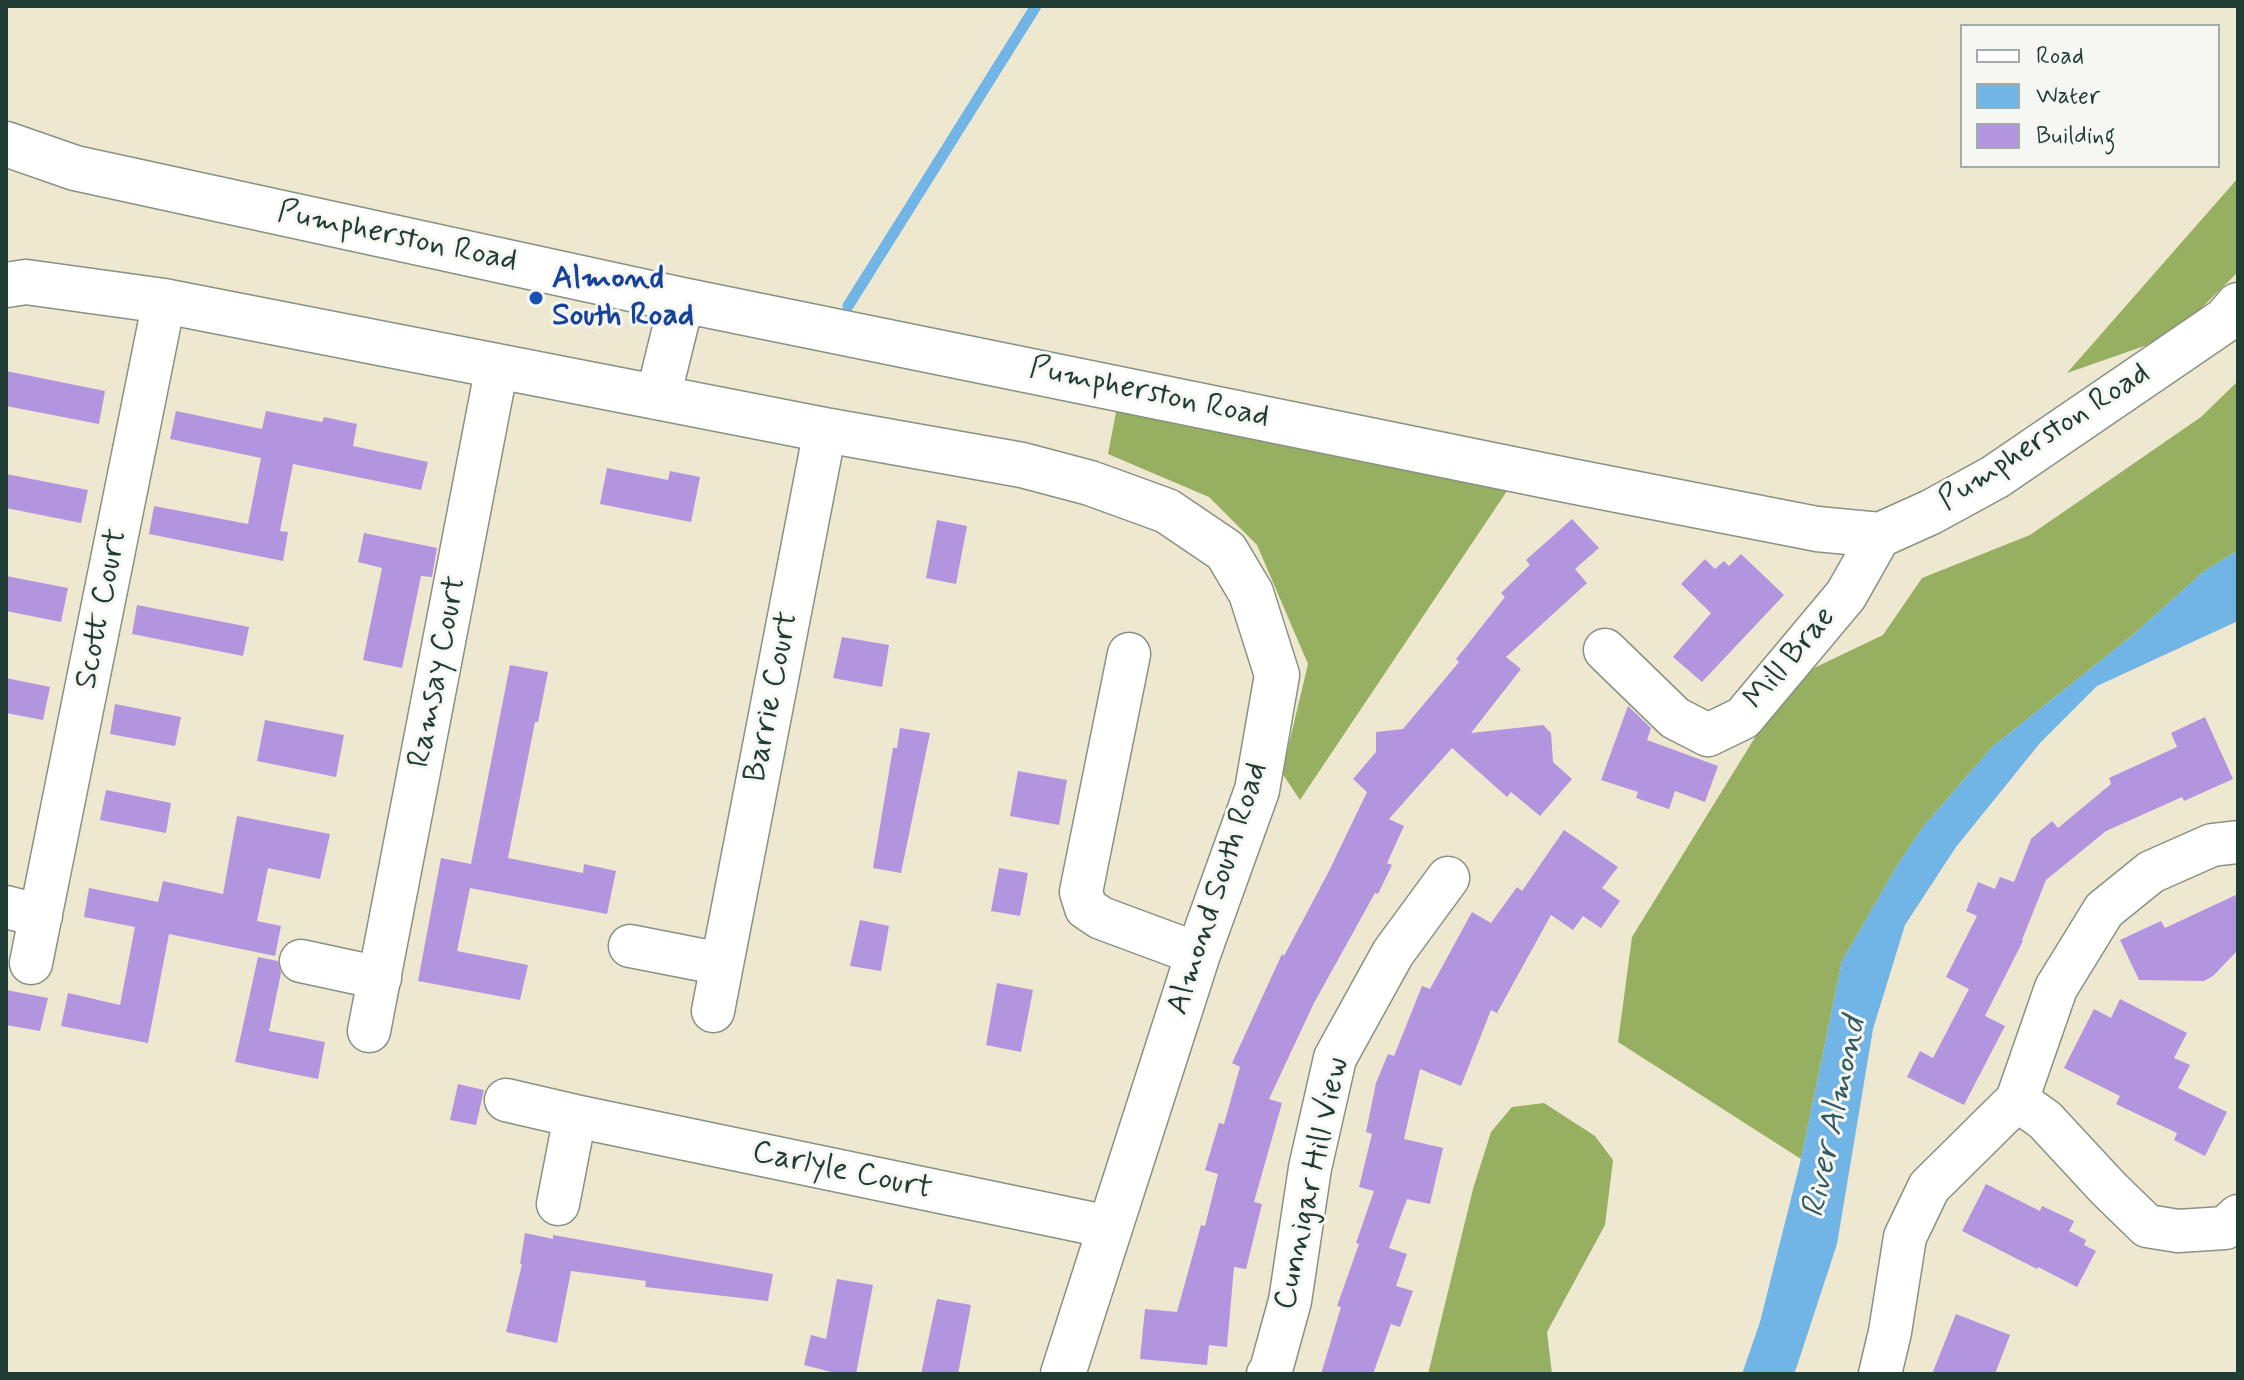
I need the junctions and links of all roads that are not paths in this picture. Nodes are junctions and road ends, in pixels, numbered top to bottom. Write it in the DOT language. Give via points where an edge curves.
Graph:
graph roads {
  1 [pos="6,144"];
  2 [pos="6,285"];
  3 [pos="682,300"];
  4 [pos="164,301"];
  5 [pos="2238,305"];
  6 [pos="497,366"];
  7 [pos="658,397"];
  8 [pos="825,430"];
  9 [pos="1880,535"];
  10 [pos="1605,650"];
  11 [pos="1129,654"];
  12 [pos="2238,842"];
  13 [pos="1448,878"];
  14 [pos="24,912"];
  15 [pos="630,946"];
  16 [pos="1198,954"];
  17 [pos="301,961"];
  18 [pos="31,963"];
  19 [pos="722,964"];
  20 [pos="380,978"];
  21 [pos="713,1011"];
  22 [pos="369,1031"];
  23 [pos="506,1100"];
  24 [pos="2017,1100"];
  25 [pos="575,1116"];
  26 [pos="558,1204"];
  27 [pos="2238,1216"];
  28 [pos="1109,1227"];
  29 [pos="1064,1374"];
  30 [pos="1268,1374"];
  31 [pos="1880,1374"];
  1 -- 3 [label="main road, Pumpherston Road" via="75,168"];
  2 -- 4 [label="main road, Almond South Road" via="26,282"];
  3 -- 7 [label="main road"];
  3 -- 9 [label="main road, Pumpherston Road" via="1571,481 1817,529"];
  4 -- 6 [label="main road, Almond South Road"];
  4 -- 14 [label="street, Scott Court"];
  5 -- 9 [label="main road, Pumpherston Road" via="2225,320 1995,477"];
  6 -- 7 [label="main road, Almond South Road"];
  6 -- 20 [label="street, Ramsay Court"];
  7 -- 8 [label="main road, Almond South Road"];
  8 -- 16 [label="main road, Almond South Road" via="1022,465 1090,483 1167,511 1226,551 1251,593 1277,675 1257,790"];
  8 -- 19 [label="street, Barrie Court"];
  9 -- 10 [label="street, Mill Brae" via="1846,595 1743,718 1708,735 1675,718"];
  11 -- 16 [label="street" via="1134,706 1081,892 1086,908 1101,918"];
  12 -- 24 [label="street" via="2212,845 2151,872 2104,910 2056,988"];
  13 -- 30 [label="street, Cunnigar Hill View" via="1393,953 1335,1058 1310,1168 1290,1301"];
  14 -- 18 [label="street, Scott Court"];
  15 -- 19 [label="street"];
  16 -- 28 [label="main road, Almond South Road"];
  17 -- 20 [label="street"];
  19 -- 21 [label="street, Barrie Court"];
  20 -- 22 [label="street, Ramsay Court"];
  23 -- 25 [label="street, Carlyle Court"];
  24 -- 27 [label="street" via="2045,1120 2147,1226 2178,1231 2225,1228"];
  24 -- 31 [label="street" via="1929,1187 1905,1237"];
  25 -- 26 [label="street"];
  25 -- 28 [label="street, Carlyle Court"];
  28 -- 29 [label="main road, Almond South Road"];
}
